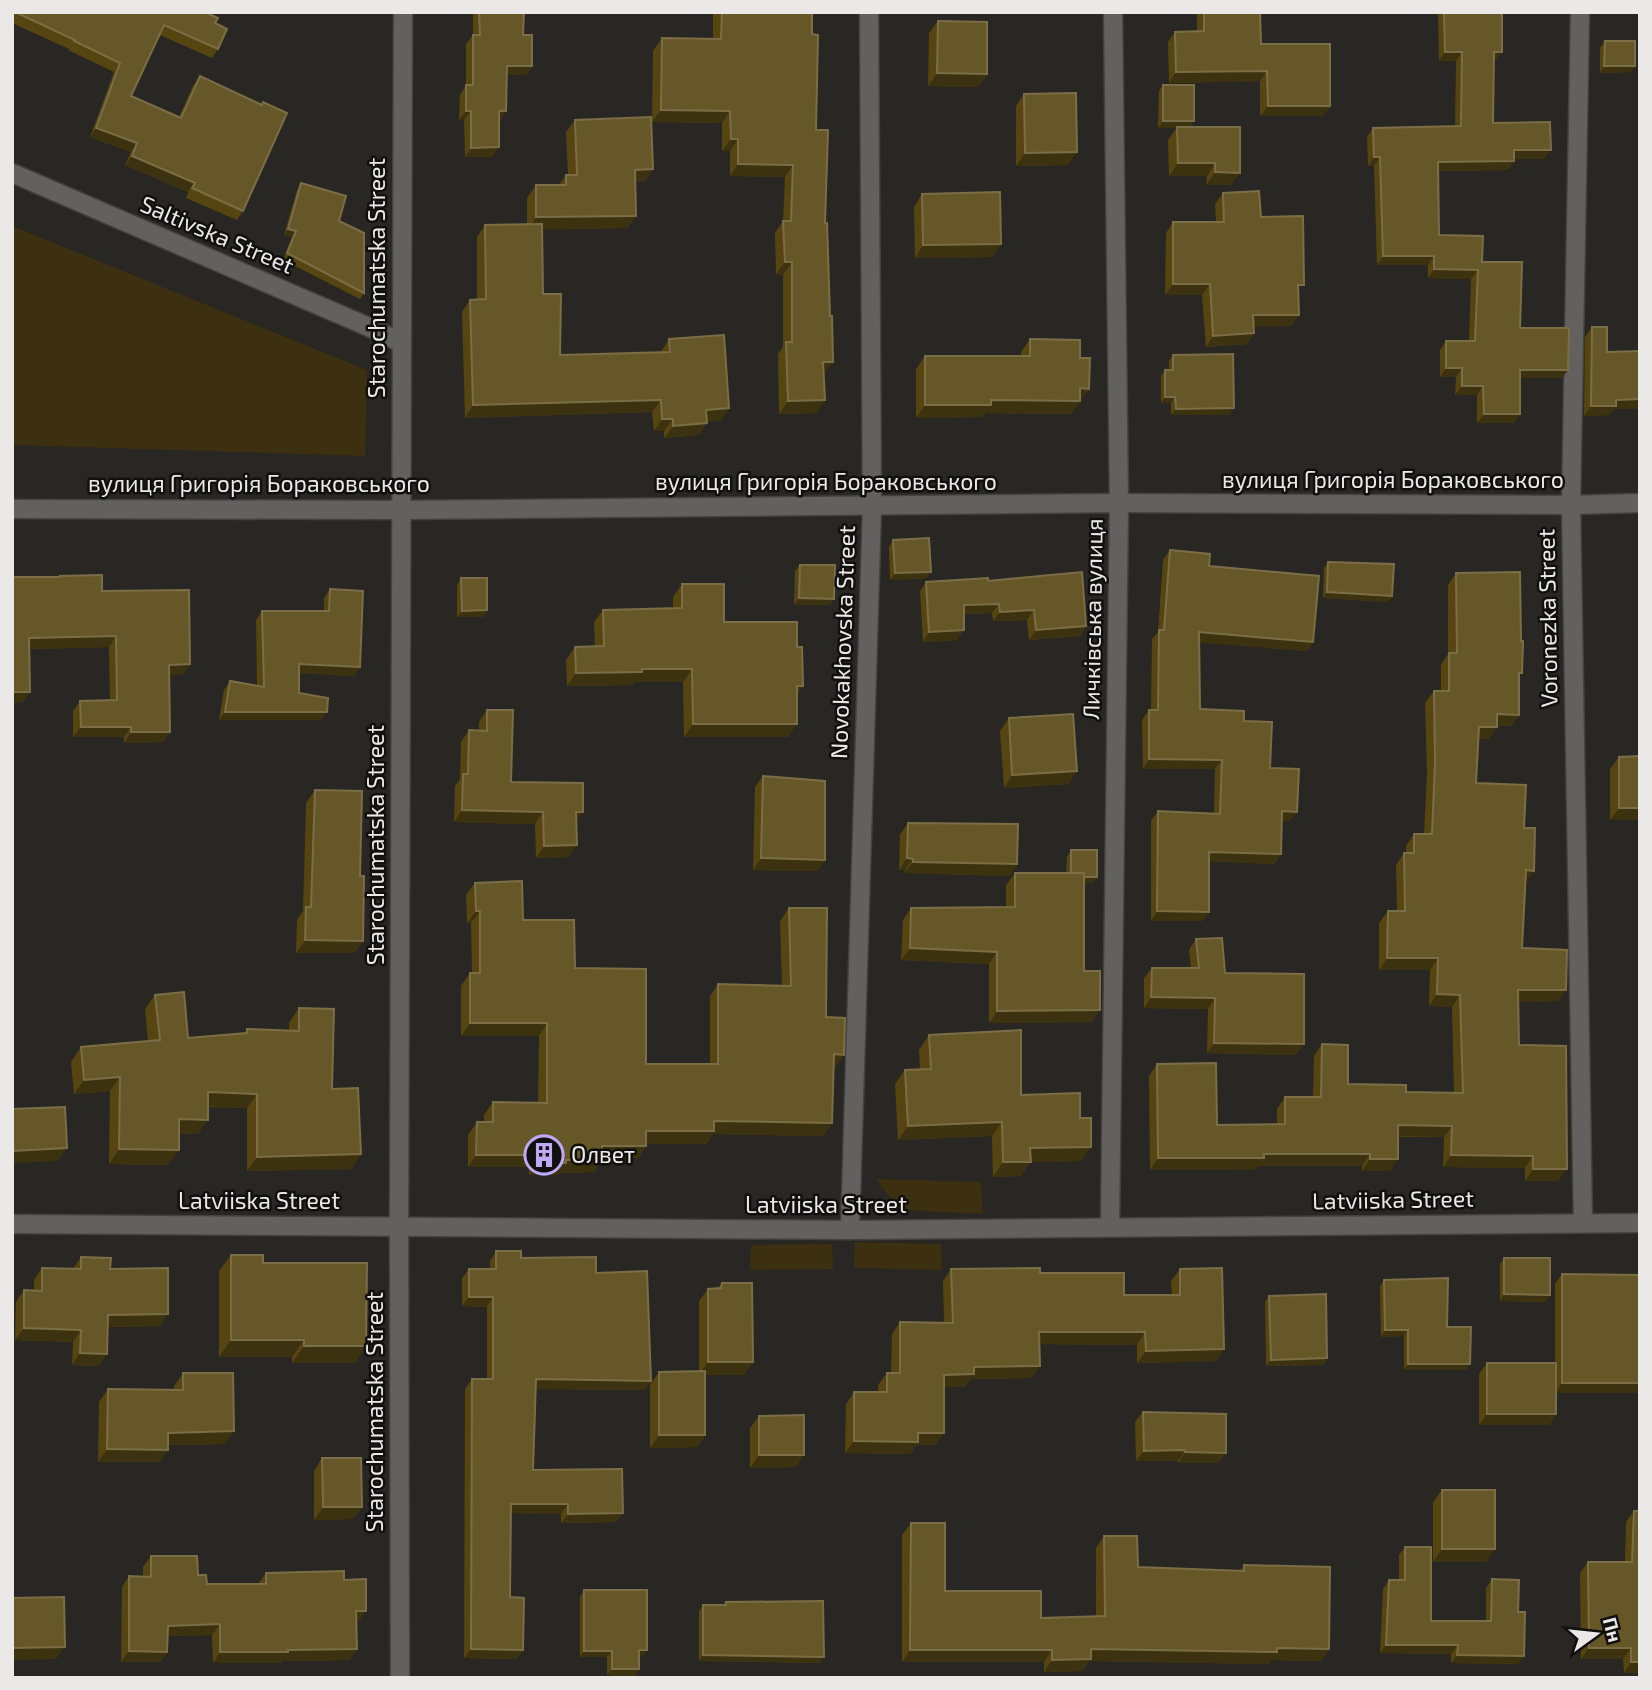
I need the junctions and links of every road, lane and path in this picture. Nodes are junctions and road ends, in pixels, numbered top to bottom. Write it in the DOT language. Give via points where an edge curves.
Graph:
graph roads {
  1 [pos="403,12"];
  2 [pos="869,12"];
  3 [pos="1113,12"];
  4 [pos="1580,12"];
  5 [pos="12,173"];
  6 [pos="401,343"];
  7 [pos="1119,503"];
  8 [pos="1640,503"];
  9 [pos="1571,505"];
  10 [pos="872,508"];
  11 [pos="12,509"];
  12 [pos="401,510"];
  13 [pos="1583,1223"];
  14 [pos="1640,1223"];
  15 [pos="12,1224"];
  16 [pos="399,1226"];
  17 [pos="1110,1227"];
  18 [pos="850,1230"];
  19 [pos="400,1678"];
  1 -- 6 [label="street, Starochumatska Street"];
  2 -- 10 [label="street, Novokakhovska Street"];
  3 -- 7 [label="street, Личківська вулиця"];
  4 -- 9 [label="street, Voronezka Street"];
  5 -- 6 [label="street, Saltivska Street"];
  6 -- 12 [label="street, Starochumatska Street"];
  7 -- 9 [label="street, вулиця Григорія Бораковського"];
  7 -- 10 [label="street, вулиця Григорія Бораковського"];
  7 -- 17 [label="street, Личківська вулиця"];
  8 -- 9 [label="street, вулиця Григорія Бораковського"];
  9 -- 13 [label="street, Voronezka Street"];
  10 -- 12 [label="street, вулиця Григорія Бораковського"];
  10 -- 18 [label="street, Novokakhovska Street"];
  11 -- 12 [label="street, вулиця Григорія Бораковського"];
  12 -- 16 [label="street, Starochumatska Street"];
  13 -- 14 [label="street, Latviiska Street"];
  13 -- 17 [label="street, Latviiska Street"];
  15 -- 16 [label="street, Latviiska Street"];
  16 -- 18 [label="street, Latviiska Street"];
  16 -- 19 [label="street, Starochumatska Street"];
  17 -- 18 [label="street, Latviiska Street"];
}
